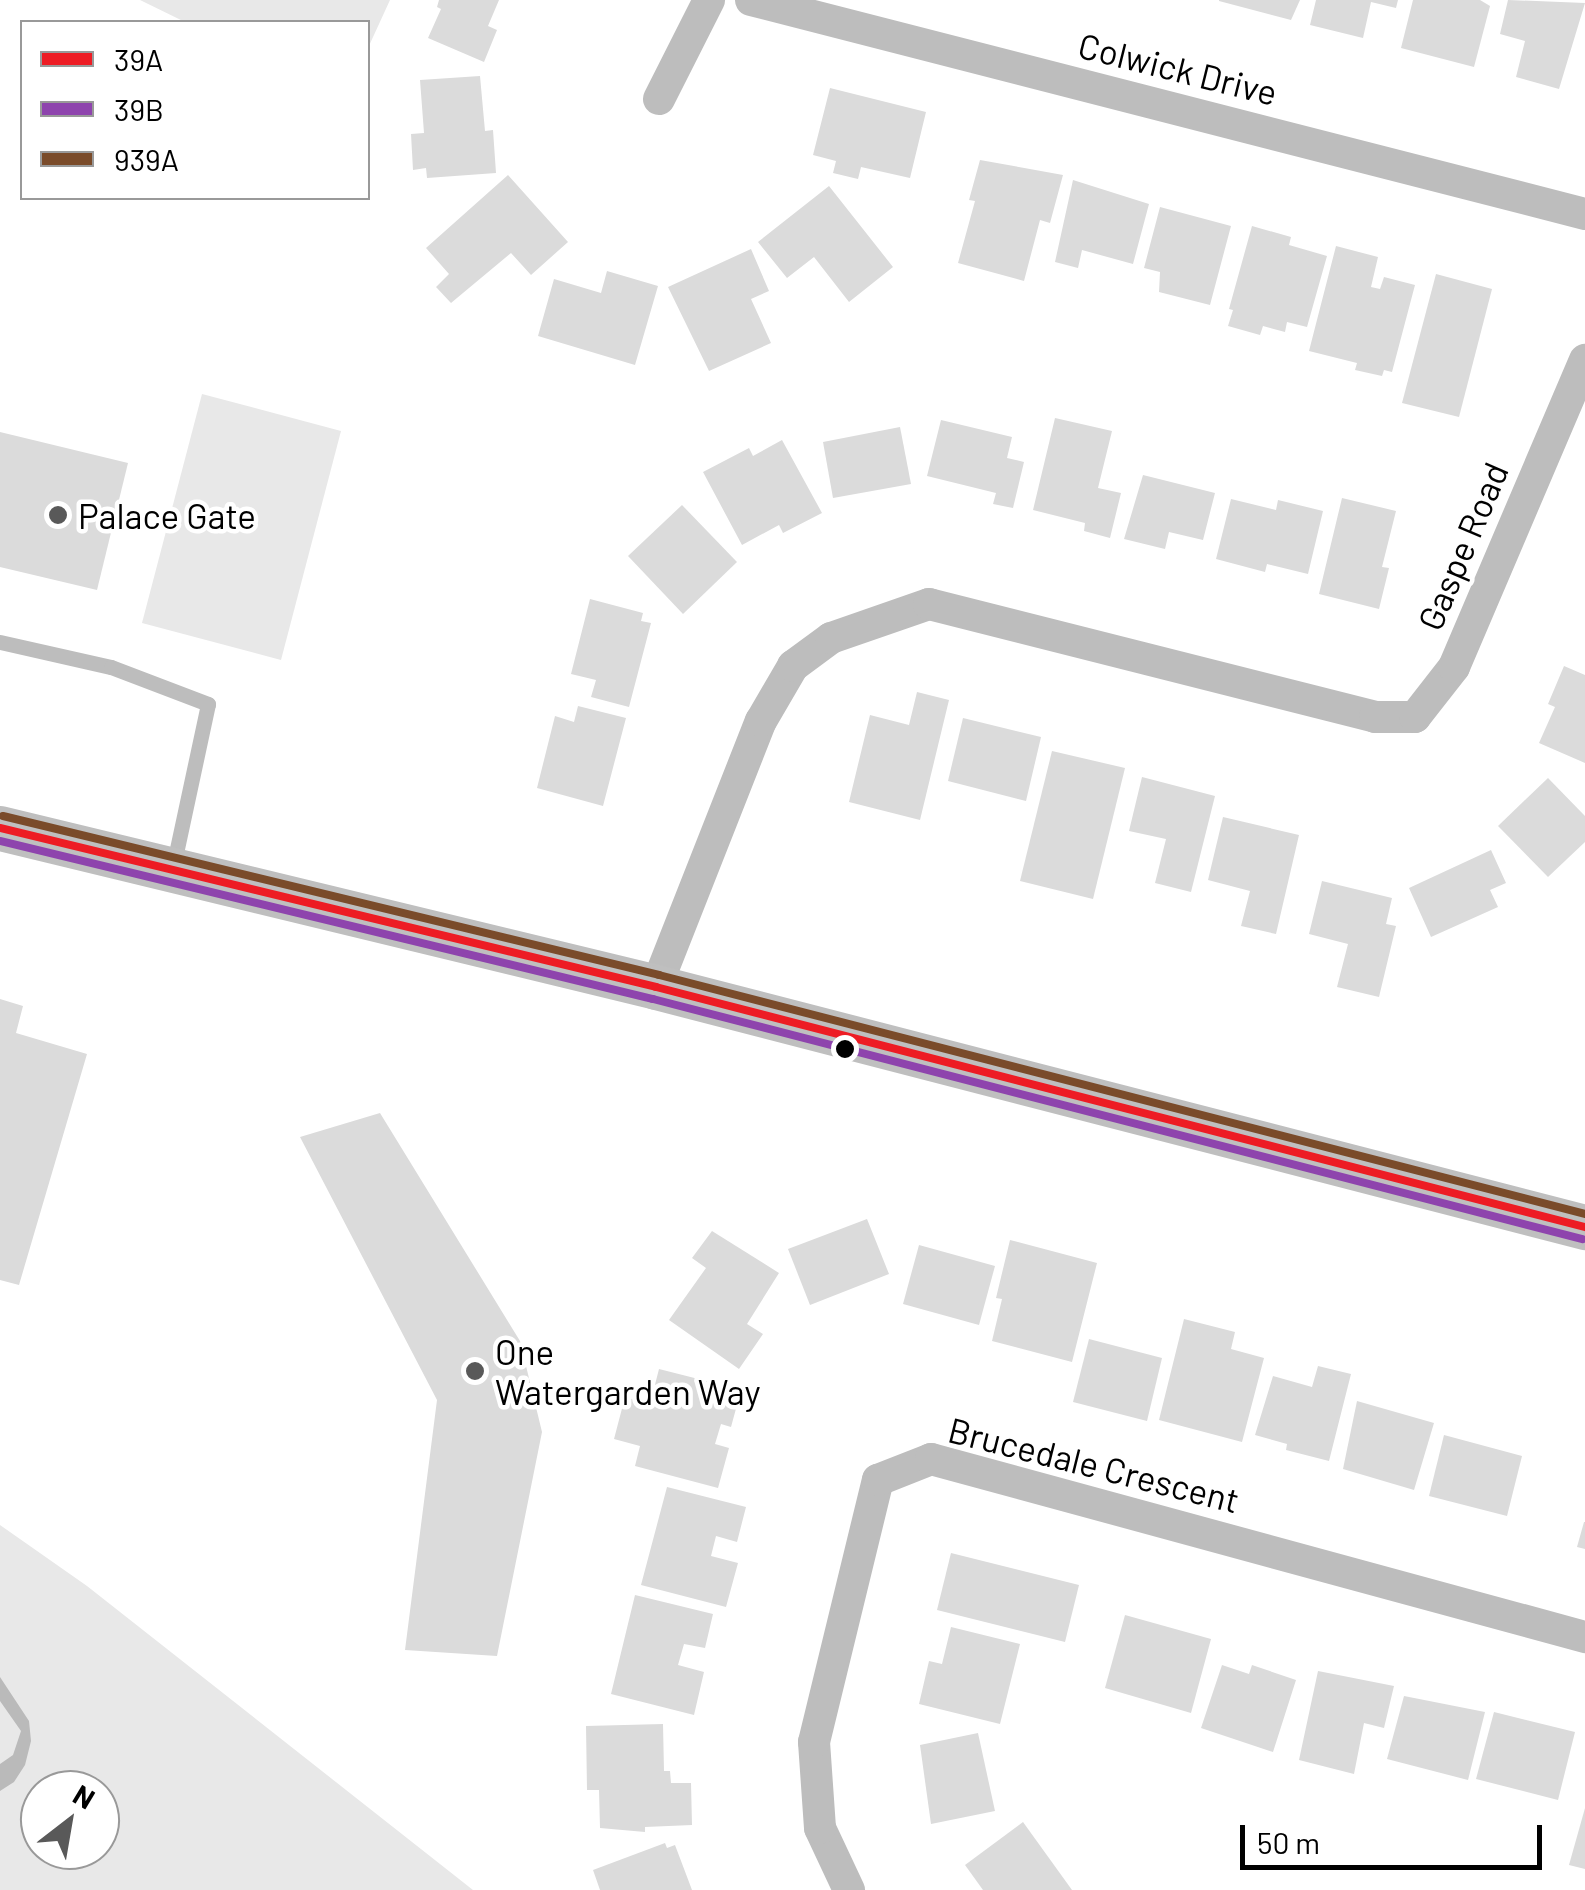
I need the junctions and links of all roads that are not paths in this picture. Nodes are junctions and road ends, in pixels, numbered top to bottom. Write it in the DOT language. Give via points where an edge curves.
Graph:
graph roads {
  1 [pos="709,0"];
  2 [pos="751,0"];
  3 [pos="659,100"];
  4 [pos="1585,214"];
  5 [pos="1585,360"];
  6 [pos="0,642"];
  7 [pos="0,828"];
  8 [pos="174,868"];
  9 [pos="656,988"];
  10 [pos="1585,1228"];
  11 [pos="1585,1637"];
  12 [pos="849,1890"];
  1 -- 3 [label="street"];
  2 -- 4 [label="street, Colwick Drive"];
  5 -- 9 [label="street, Gaspe Road" via="1454,667 1415,717 1376,718 929,604 831,638 793,666 761,722"];
  6 -- 8 [label="lane" via="111,667 208,704"];
  7 -- 8 [label="main road"];
  8 -- 9 [label="main road"];
  9 -- 10 [label="main road"];
  11 -- 12 [label="street, Brucedale Crescent" via="931,1458 878,1480 814,1742 820,1828"];
}
